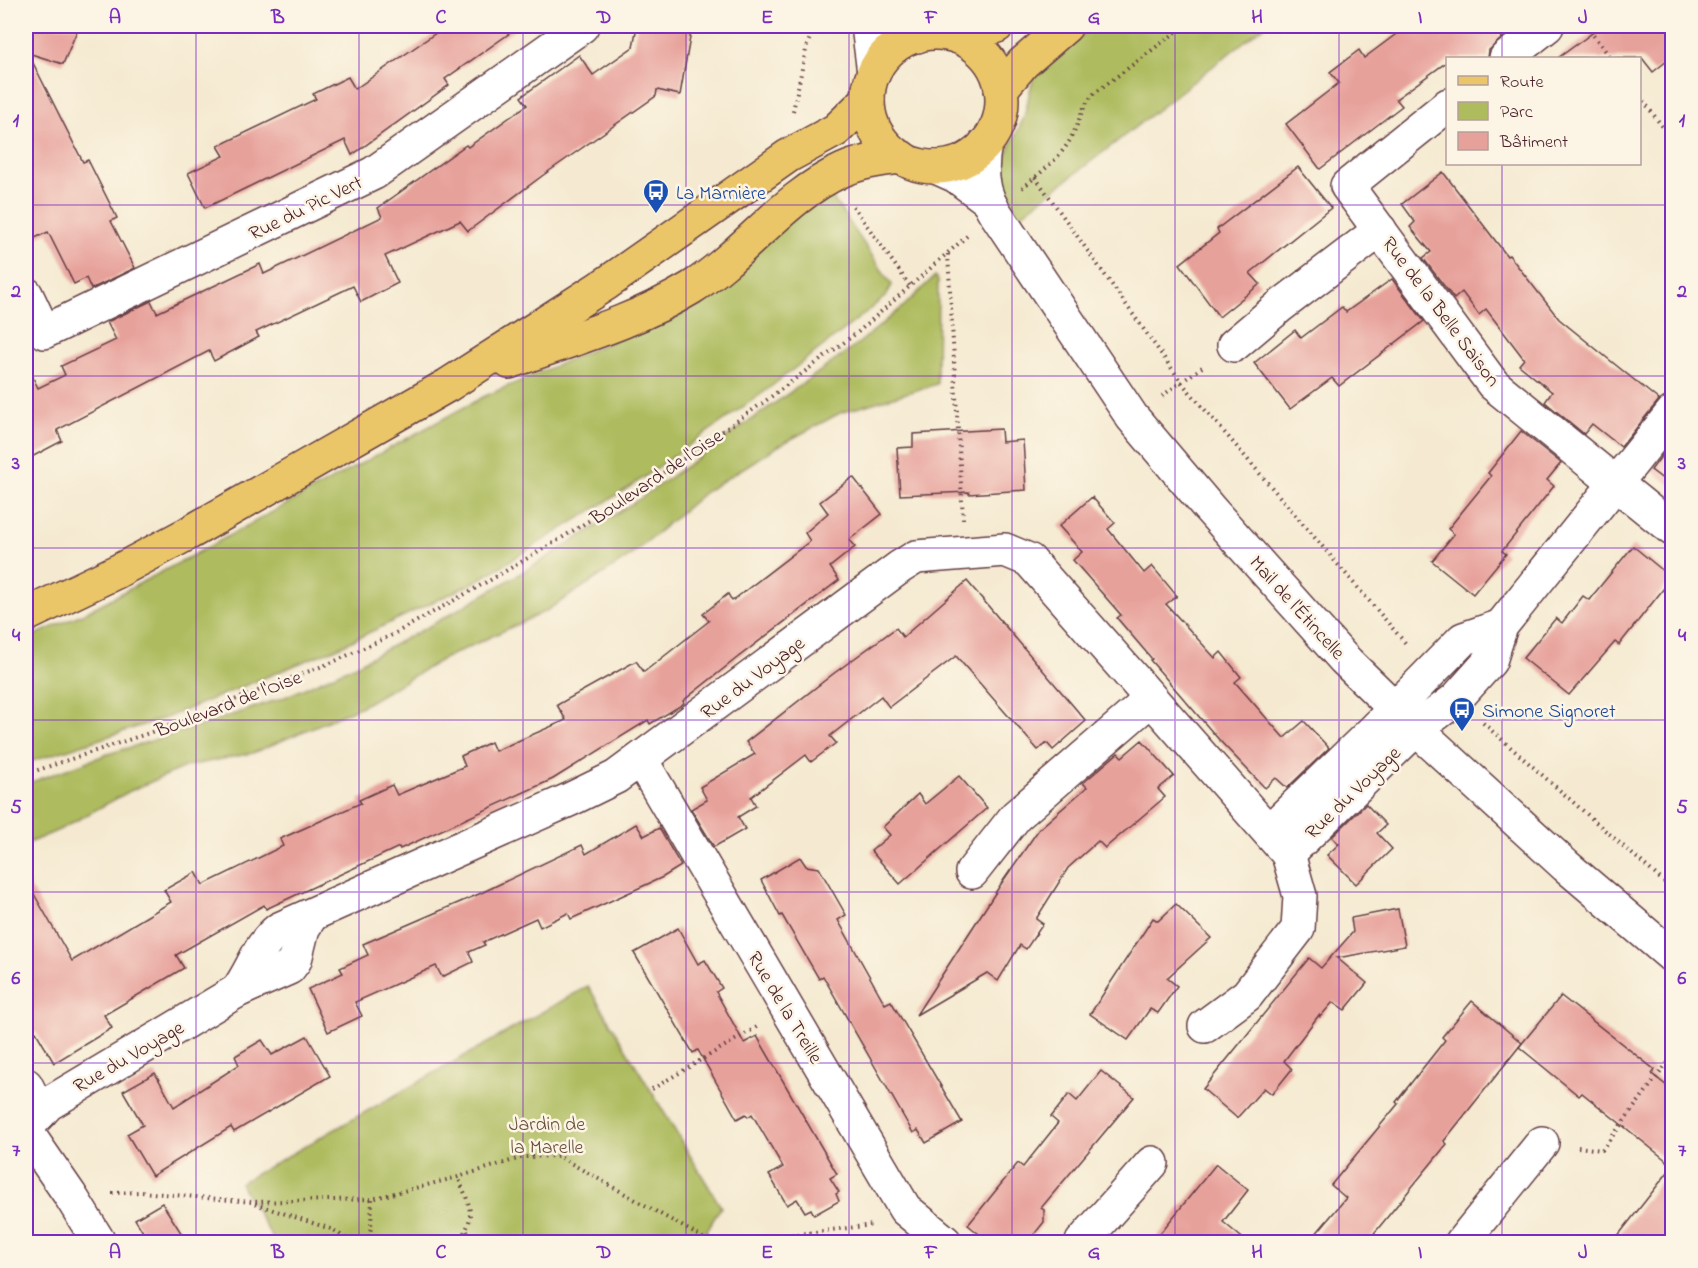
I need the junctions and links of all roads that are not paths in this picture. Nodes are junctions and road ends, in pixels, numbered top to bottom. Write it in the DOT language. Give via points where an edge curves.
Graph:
graph roads {
  1 [pos="582,26"];
  2 [pos="868,26"];
  3 [pos="997,26"];
  4 [pos="1066,26"];
  5 [pos="1547,26"];
  6 [pos="903,31"];
  7 [pos="956,36"];
  8 [pos="1507,57"];
  9 [pos="871,86"];
  10 [pos="1001,89"];
  11 [pos="1446,107"];
  12 [pos="985,144"];
  13 [pos="901,157"];
  14 [pos="936,167"];
  15 [pos="991,206"];
  16 [pos="1380,230"];
  17 [pos="26,294"];
  18 [pos="1234,345"];
  19 [pos="448,385"];
  20 [pos="1672,413"];
  21 [pos="1616,483"];
  22 [pos="1672,530"];
  23 [pos="26,615"];
  24 [pos="1501,626"];
  25 [pos="1151,699"];
  26 [pos="1405,719"];
  27 [pos="641,760"];
  28 [pos="1278,843"];
  29 [pos="972,872"];
  30 [pos="1672,956"];
  31 [pos="1205,1026"];
  32 [pos="29,1114"];
  33 [pos="1542,1143"];
  34 [pos="1152,1163"];
  35 [pos="99,1242"];
  36 [pos="945,1242"];
  37 [pos="1082,1242"];
  38 [pos="1462,1242"];
  1 -- 17 [label="street, Rue du Pic Vert" via="374,173 66,322 45,332"];
  2 -- 9 [label="street"];
  3 -- 7 [label="main road"];
  4 -- 10 [label="main road" via="1023,63"];
  5 -- 8 [label="street"];
  6 -- 7 [label="main road"];
  6 -- 9 [label="main road" via="904,40 889,51"];
  7 -- 10 [label="main road" via="981,51 998,75"];
  9 -- 13 [label="main road" via="873,126"];
  9 -- 19 [label="main road" via="836,130 788,156 607,283"];
  10 -- 12 [label="main road" via="1000,119"];
  11 -- 16 [label="street, Rue de la Belle Saison" via="1347,186"];
  12 -- 14 [label="main road" via="963,161"];
  12 -- 15 [label="street, Mail de l'Étincelle" via="982,168"];
  13 -- 14 [label="main road" via="918,165"];
  13 -- 19 [label="main road" via="875,160 832,175 796,200 713,272 662,303"];
  14 -- 15 [label="street, Mail de l'Étincelle" via="956,176"];
  15 -- 26 [label="street, Mail de l'Étincelle" via="1132,417 1344,659"];
  16 -- 18 [label="street, Rue de la Belle Saison"];
  16 -- 21 [label="street, Rue de la Belle Saison" via="1493,384"];
  19 -- 23 [label="main road" via="189,533"];
  20 -- 21 [label="street"];
  21 -- 22 [label="street, Rue de la Belle Saison"];
  21 -- 24 [label="street"];
  24 -- 26 [label="street" via="1463,639 1430,672"];
  24 -- 26 [label="street" via="1490,661 1456,699"];
  25 -- 27 [label="street, Rue du Voyage" via="1029,560 1005,550 916,557"];
  25 -- 28 [label="street, Rue du Voyage"];
  25 -- 29 [label="street" via="1016,816"];
  26 -- 28 [label="street, Rue du Voyage"];
  26 -- 30 [label="street, Mail de l'Étincelle" via="1566,866"];
  27 -- 32 [label="street, Rue du Voyage" via="572,799 294,921 269,937 237,991"];
  27 -- 36 [label="street, Rue de la Treille" via="905,1209"];
  28 -- 31 [label="street, Rue du Voyage" via="1300,896 1298,929 1247,995"];
  32 -- 35 [label="street" via="70,1196"];
  33 -- 38 [label="street"];
  34 -- 37 [label="street"];
}
